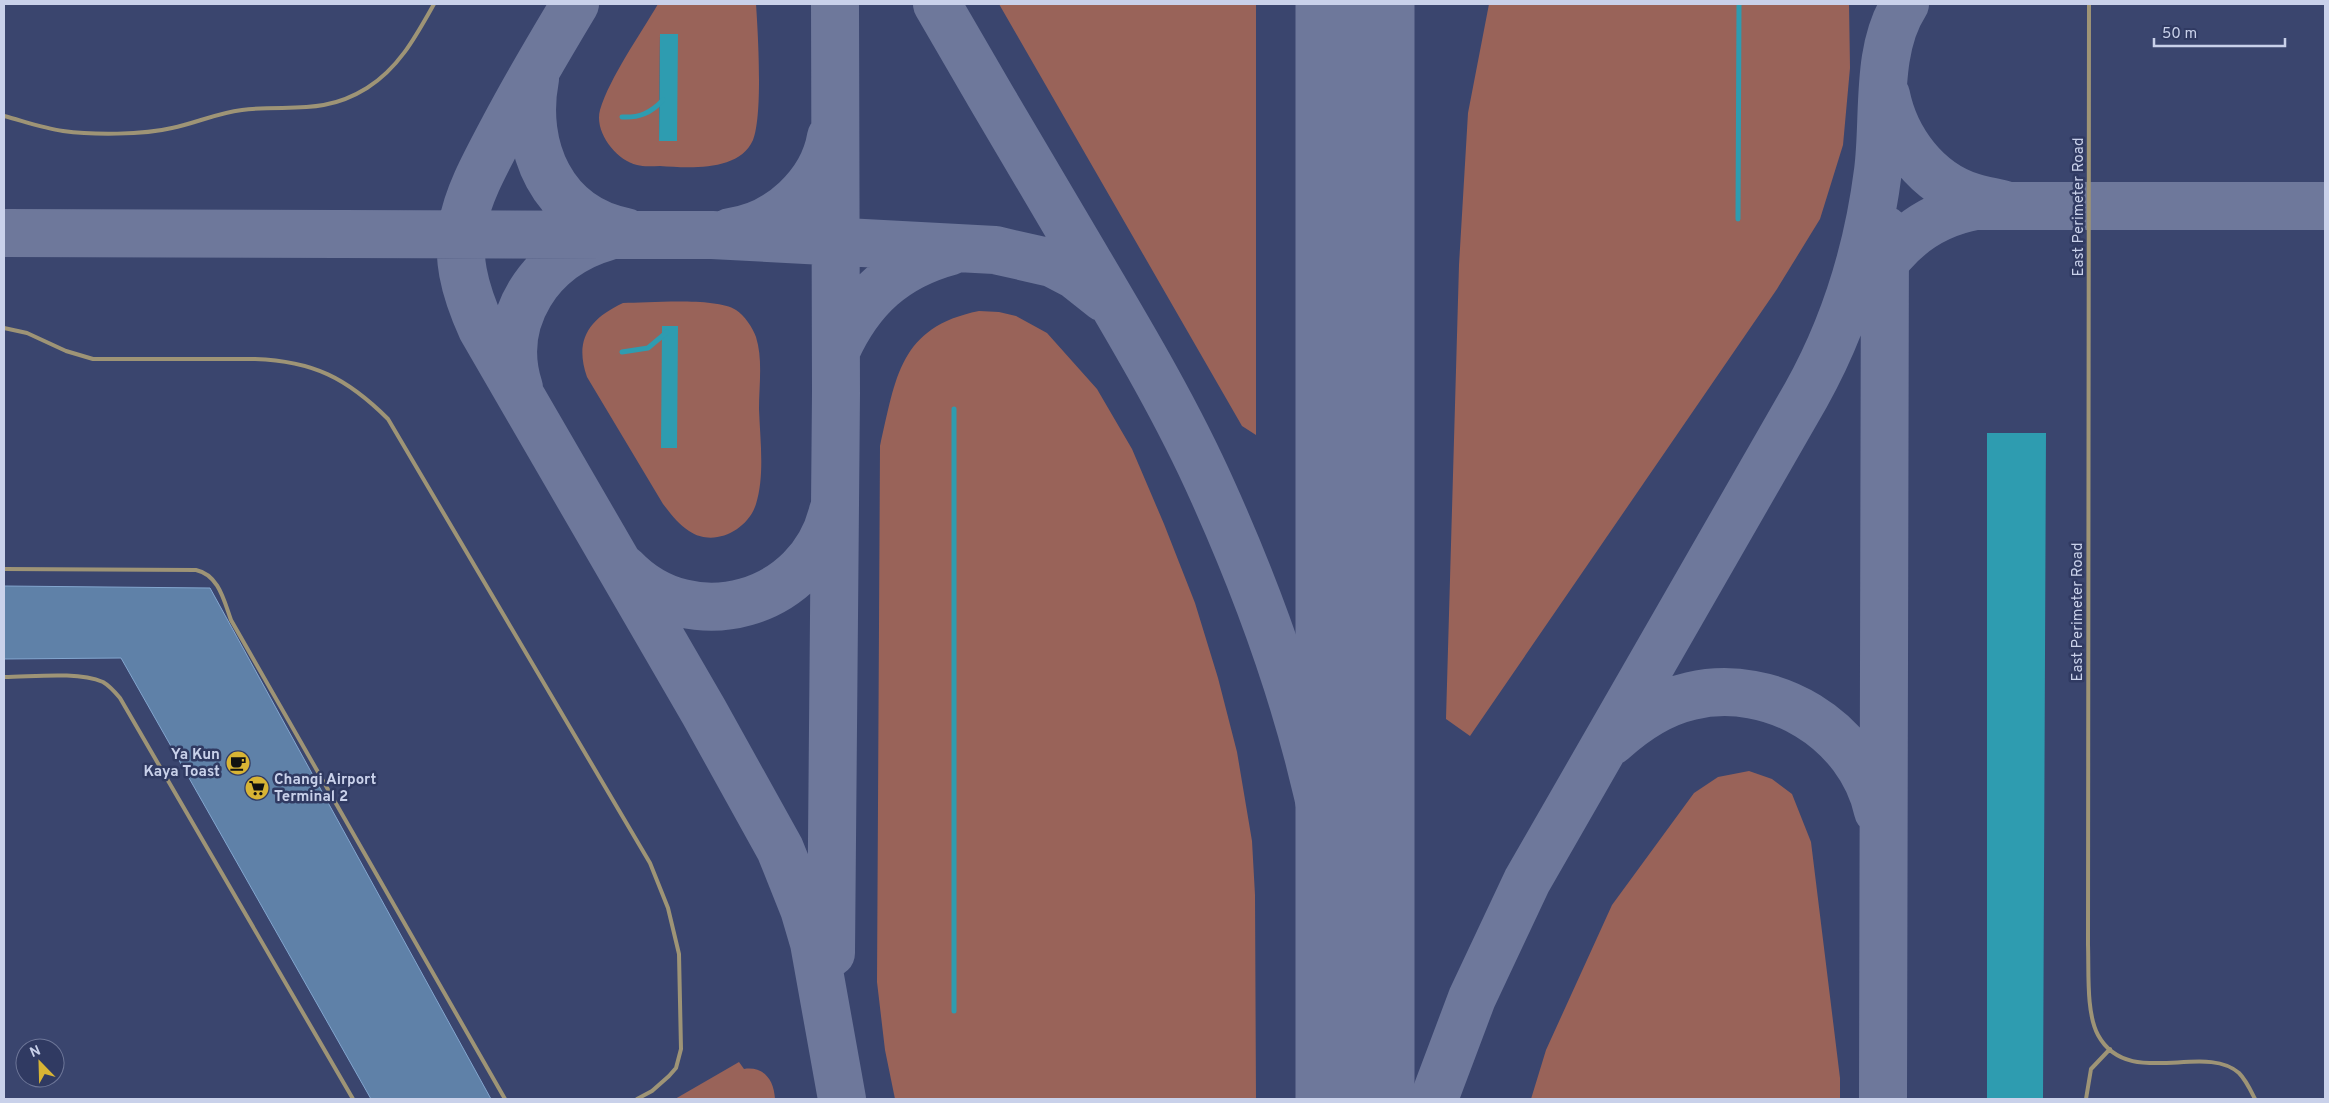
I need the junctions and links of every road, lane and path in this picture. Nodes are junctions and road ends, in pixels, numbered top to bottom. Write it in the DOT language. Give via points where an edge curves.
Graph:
graph roads {
  1 [pos="434,4"];
  2 [pos="2089,4"];
  3 [pos="4,116"];
  4 [pos="4,328"];
  5 [pos="4,569"];
  6 [pos="4,677"];
  7 [pos="2110,1049"];
  8 [pos="353,1099"];
  9 [pos="505,1099"];
  10 [pos="637,1099"];
  11 [pos="2086,1099"];
  12 [pos="2254,1099"];
  1 -- 3 [label="lane" via="401,59 384,75 360,92 323,107 228,112 151,132 76,133"];
  2 -- 7 [label="lane, East Perimeter Road" via="2088,945 2093,1021 2099,1036"];
  4 -- 10 [label="lane" via="27,333 93,359 255,359 301,364 351,386 388,419 645,855 660,886 679,954 681,1049 676,1068 669,1076"];
  5 -- 9 [label="lane" via="196,570 213,579 231,620"];
  6 -- 8 [label="lane" via="74,676 92,679 104,683 120,698"];
  7 -- 11 [label="lane" via="2091,1070"];
  7 -- 12 [label="lane, East Perimeter Road" via="2139,1063 2225,1066 2239,1073"];
}
